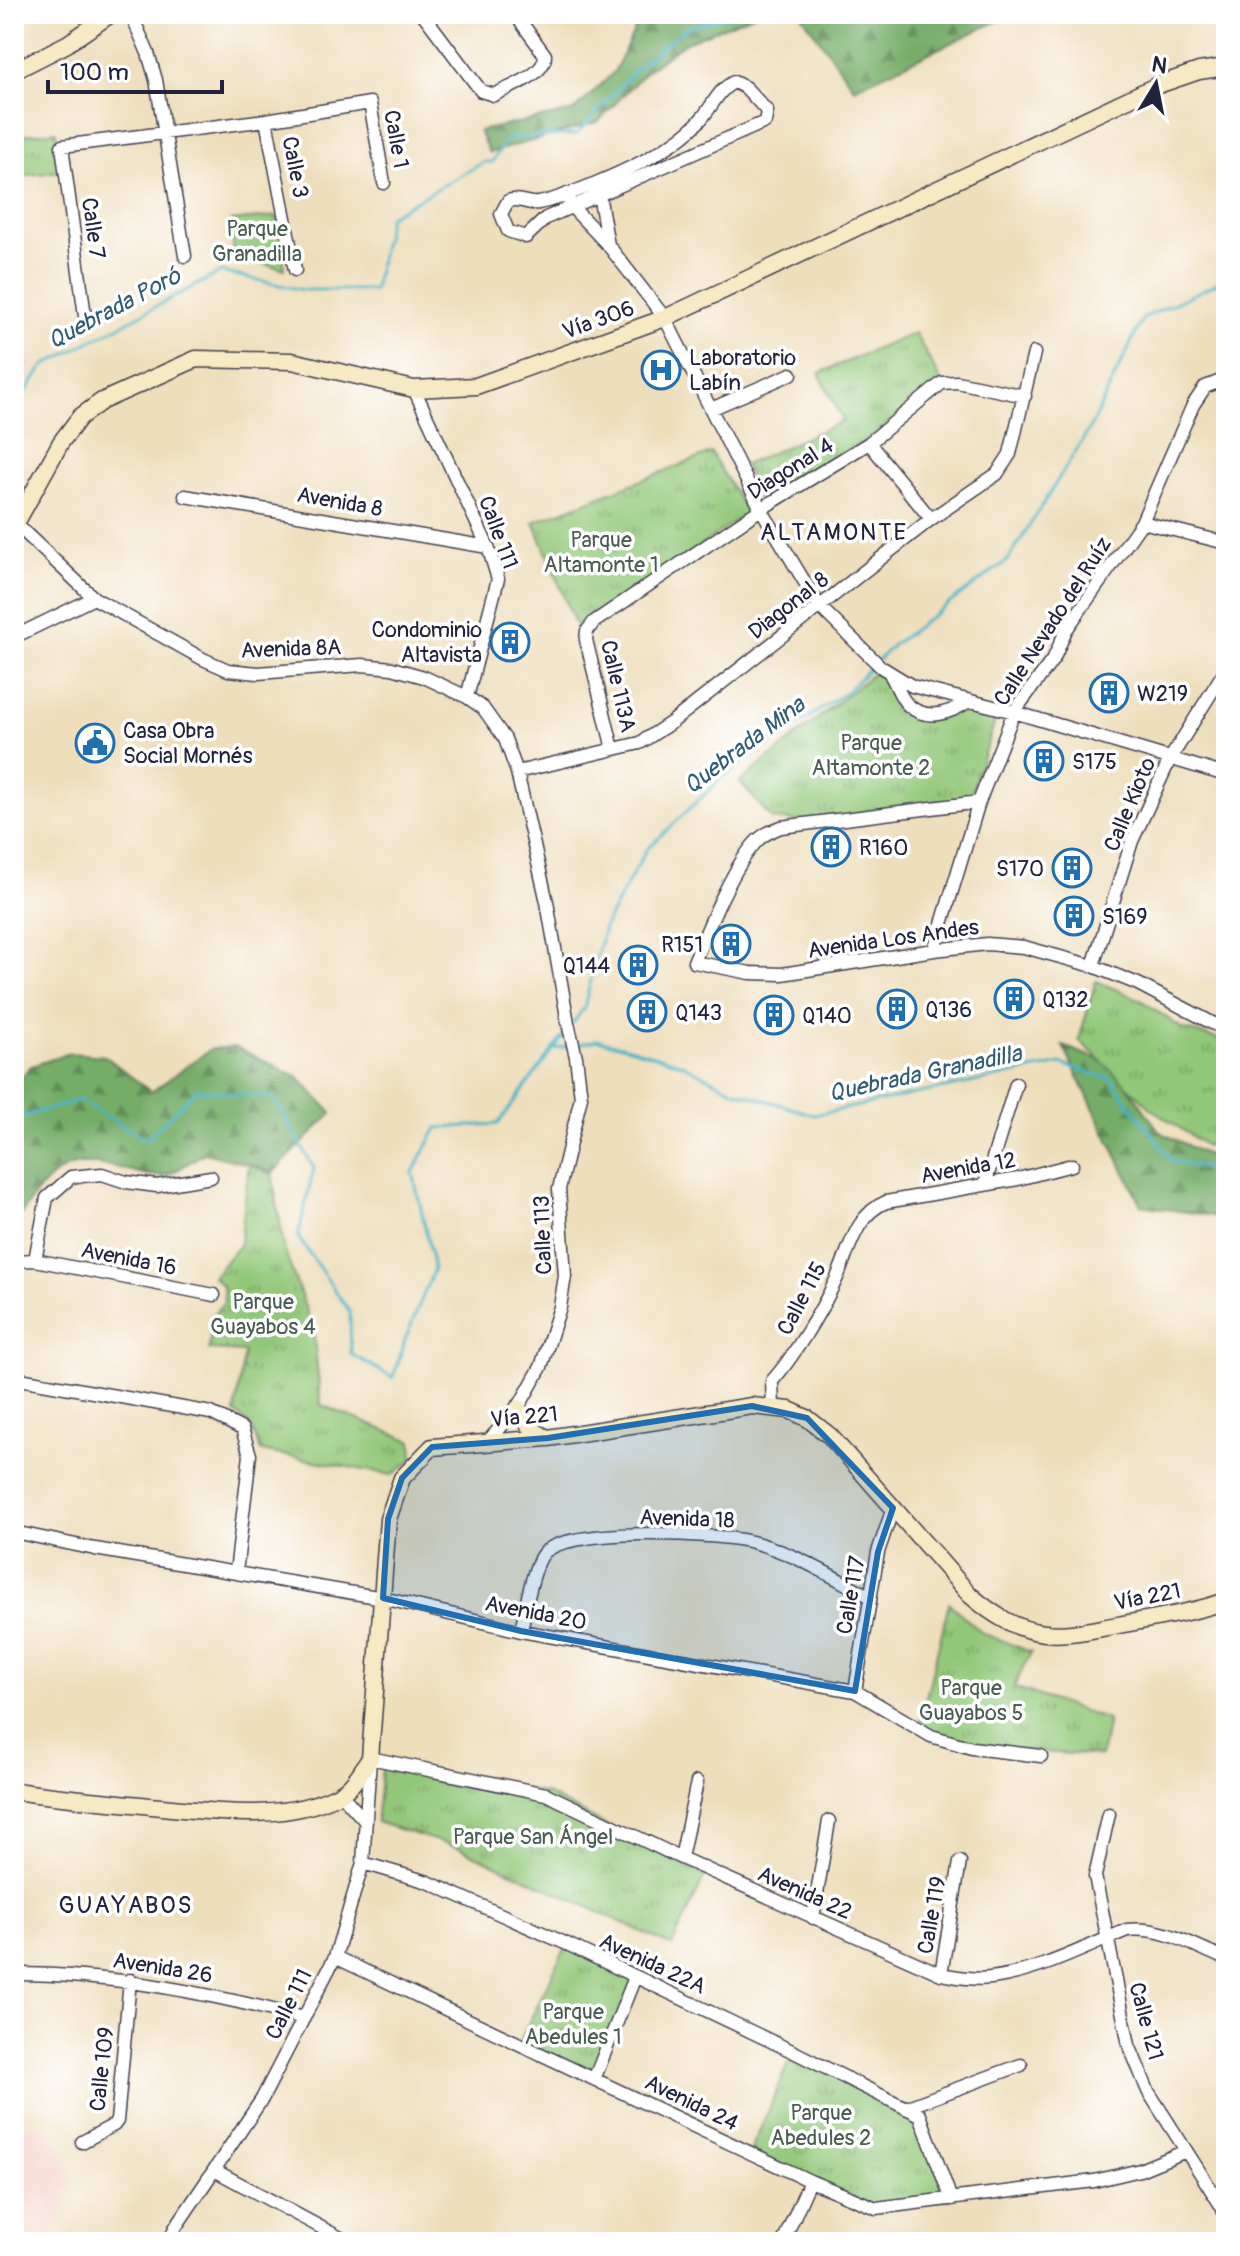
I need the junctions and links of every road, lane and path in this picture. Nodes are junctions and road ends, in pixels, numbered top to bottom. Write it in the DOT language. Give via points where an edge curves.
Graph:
graph roads {
  1 [pos="111,14"];
  2 [pos="131,14"];
  3 [pos="423,14"];
  4 [pos="515,14"];
  5 [pos="1226,67"];
  6 [pos="14,71"];
  7 [pos="266,120"];
  8 [pos="163,132"];
  9 [pos="657,152"];
  10 [pos="665,167"];
  11 [pos="384,183"];
  12 [pos="598,188"];
  13 [pos="569,200"];
  14 [pos="608,245"];
  15 [pos="185,256"];
  16 [pos="295,270"];
  17 [pos="85,316"];
  18 [pos="665,318"];
  19 [pos="1034,353"];
  20 [pos="791,374"];
  21 [pos="1224,379"];
  22 [pos="414,389"];
  23 [pos="1025,396"];
  24 [pos="711,409"];
  25 [pos="869,443"];
  26 [pos="185,496"];
  27 [pos="761,509"];
  28 [pos="931,519"];
  29 [pos="1142,522"];
  30 [pos="16,526"];
  31 [pos="1226,543"];
  32 [pos="488,547"];
  33 [pos="94,598"];
  34 [pos="819,606"];
  35 [pos="587,631"];
  36 [pos="14,637"];
  37 [pos="1226,669"];
  38 [pos="887,672"];
  39 [pos="467,697"];
  40 [pos="964,699"];
  41 [pos="1014,712"];
  42 [pos="613,749"];
  43 [pos="1170,759"];
  44 [pos="517,772"];
  45 [pos="1226,775"];
  46 [pos="979,802"];
  47 [pos="934,950"];
  48 [pos="1093,966"];
  49 [pos="1226,1028"];
  50 [pos="1016,1084"];
  51 [pos="1072,1165"];
  52 [pos="211,1177"];
  53 [pos="985,1184"];
  54 [pos="871,1208"];
  55 [pos="35,1260"];
  56 [pos="14,1261"];
  57 [pos="214,1295"];
  58 [pos="14,1378"];
  59 [pos="773,1407"];
  60 [pos="518,1408"];
  61 [pos="548,1438"];
  62 [pos="488,1441"];
  63 [pos="893,1508"];
  64 [pos="14,1532"];
  65 [pos="236,1572"];
  66 [pos="869,1596"];
  67 [pos="383,1598"];
  68 [pos="1226,1601"];
  69 [pos="521,1631"];
  70 [pos="855,1691"];
  71 [pos="1041,1756"];
  72 [pos="370,1758"];
  73 [pos="697,1782"];
  74 [pos="14,1791"];
  75 [pos="340,1793"];
  76 [pos="1109,1814"];
  77 [pos="829,1821"];
  78 [pos="366,1822"];
  79 [pos="681,1858"];
  80 [pos="960,1862"];
  81 [pos="363,1863"];
  82 [pos="813,1918"];
  83 [pos="1106,1938"];
  84 [pos="335,1957"];
  85 [pos="1226,1959"];
  86 [pos="14,1974"];
  87 [pos="941,1974"];
  88 [pos="635,1977"];
  89 [pos="130,1980"];
  90 [pos="304,2018"];
  91 [pos="1021,2065"];
  92 [pos="595,2077"];
  93 [pos="905,2108"];
  94 [pos="82,2142"];
  95 [pos="1186,2151"];
  96 [pos="216,2171"];
  97 [pos="810,2181"];
  98 [pos="951,2199"];
  99 [pos="1226,2218"];
  100 [pos="169,2242"];
  101 [pos="348,2242"];
  102 [pos="783,2242"];
  1 -- 6 [label="main road"];
  2 -- 8 [label="street" via="156,80"];
  3 -- 4 [label="street" via="481,91 494,95 540,70 545,62"];
  5 -- 18 [label="main road, Vía 306" via="1158,85"];
  7 -- 8 [label="street"];
  7 -- 11 [label="street, Calle 1" via="370,103"];
  7 -- 16 [label="street, Calle 3"];
  8 -- 15 [label="street"];
  8 -- 17 [label="street, Calle 7" via="62,146"];
  9 -- 10 [label="street"];
  9 -- 10 [label="street" via="691,130 724,86 734,82 767,111 765,122"];
  9 -- 12 [label="street"];
  10 -- 12 [label="street"];
  12 -- 13 [label="street"];
  12 -- 14 [label="street"];
  13 -- 13 [label="street" via="535,204 516,198 501,214 508,231 526,237"];
  13 -- 14 [label="street"];
  14 -- 18 [label="street"];
  18 -- 22 [label="main road, Vía 306" via="476,386"];
  18 -- 24 [label="street"];
  19 -- 23 [label="street, Diagonal 8"];
  20 -- 24 [label="street"];
  21 -- 29 [label="street, Calle Nevado del Ruíz" via="1205,387 1193,405"];
  22 -- 30 [label="main road, Vía 306" via="292,361 196,359 102,401 80,417"];
  22 -- 32 [label="street, Calle 111"];
  23 -- 25 [label="street, Diagonal 4" via="942,383"];
  23 -- 28 [label="street, Diagonal 8" via="1010,454 997,474"];
  24 -- 27 [label="street"];
  25 -- 27 [label="street, Diagonal 4"];
  25 -- 28 [label="street"];
  26 -- 32 [label="street, Avenida 8"];
  27 -- 34 [label="street"];
  27 -- 35 [label="street, Diagonal 4"];
  28 -- 34 [label="street, Diagonal 8"];
  29 -- 31 [label="street"];
  29 -- 41 [label="street, Calle Nevado del Ruíz"];
  30 -- 33 [label="street, Avenida 8A"];
  32 -- 39 [label="street, Calle 111" via="498,579"];
  33 -- 36 [label="street"];
  33 -- 39 [label="street, Avenida 8A" via="228,670 392,668"];
  34 -- 38 [label="street"];
  34 -- 42 [label="street, Diagonal 8" via="672,722 640,743"];
  35 -- 42 [label="street, Calle 113A"];
  37 -- 43 [label="street, Calle Kioto"];
  38 -- 40 [label="street"];
  38 -- 40 [label="street" via="906,704 925,713 952,712"];
  39 -- 44 [label="street, Avenida 8A" via="495,722"];
  40 -- 41 [label="street"];
  41 -- 43 [label="street"];
  41 -- 46 [label="street, Calle Nevado del Ruíz"];
  42 -- 44 [label="street, Diagonal 8"];
  43 -- 45 [label="street"];
  43 -- 48 [label="street, Calle Kioto" via="1132,841"];
  44 -- 60 [label="street, Calle 113" via="576,1057 579,1109 559,1189 565,1276 560,1307 541,1367"];
  46 -- 47 [label="street, Calle Nevado del Ruíz"];
  46 -- 47 [label="street, Avenida Los Andes" via="769,832 748,851 694,962 782,974"];
  47 -- 48 [label="street, Avenida Los Andes" via="987,944 1024,947"];
  48 -- 49 [label="street, Avenida Los Andes"];
  50 -- 53 [label="street"];
  51 -- 53 [label="street, Avenida 12"];
  52 -- 55 [label="street" via="157,1186 102,1174 71,1177 47,1198"];
  53 -- 54 [label="street, Avenida 12"];
  54 -- 59 [label="street, Calle 115" via="786,1367 772,1381"];
  55 -- 56 [label="street, Avenida 16"];
  55 -- 57 [label="street, Avenida 16"];
  58 -- 65 [label="street" via="211,1413 242,1429 250,1455"];
  59 -- 61 [label="main road, Vía 221"];
  59 -- 63 [label="main road, Vía 221" via="807,1418 830,1436"];
  60 -- 61 [label="main road" via="537,1434"];
  60 -- 62 [label="street, Calle 113"];
  61 -- 62 [label="main road, Vía 221"];
  62 -- 67 [label="main road, Vía 221" via="432,1447 402,1478 388,1519"];
  63 -- 66 [label="street, Calle 117"];
  63 -- 68 [label="main road, Vía 221" via="970,1595 1012,1624 1070,1633"];
  64 -- 65 [label="street, Avenida 20"];
  65 -- 67 [label="street, Avenida 20"];
  66 -- 69 [label="street, Avenida 18" via="753,1542 714,1536 584,1536 561,1541 543,1554"];
  66 -- 70 [label="street, Calle 117"];
  67 -- 69 [label="street, Avenida 20"];
  67 -- 72 [label="main road, Vía 221"];
  69 -- 70 [label="street, Avenida 20"];
  70 -- 71 [label="street, Avenida 20" via="931,1736 972,1748"];
  72 -- 75 [label="main road"];
  72 -- 78 [label="street, Calle 111"];
  72 -- 79 [label="street, Avenida 22" via="546,1794"];
  73 -- 79 [label="street"];
  74 -- 75 [label="main road" via="258,1813 300,1808"];
  75 -- 78 [label="street"];
  76 -- 83 [label="street, Calle 121" via="1095,1876"];
  77 -- 82 [label="street"];
  78 -- 81 [label="street, Calle 111"];
  79 -- 82 [label="street, Avenida 22"];
  80 -- 87 [label="street, Calle 119"];
  81 -- 84 [label="street, Calle 111"];
  81 -- 88 [label="street, Avenida 22A" via="428,1882"];
  82 -- 87 [label="street, Avenida 22"];
  83 -- 85 [label="street, Avenida 22" via="1127,1930 1154,1930"];
  83 -- 87 [label="street, Avenida 22" via="1040,1966 992,1978"];
  83 -- 95 [label="street, Calle 121" via="1129,2045 1148,2091"];
  84 -- 90 [label="street, Calle 111"];
  84 -- 92 [label="street, Avenida 24"];
  86 -- 89 [label="street, Avenida 26"];
  88 -- 92 [label="street"];
  88 -- 93 [label="street, Avenida 22A"];
  89 -- 90 [label="street, Avenida 26"];
  89 -- 94 [label="street, Calle 109" via="117,2121"];
  90 -- 96 [label="street, Calle 111"];
  91 -- 93 [label="street"];
  92 -- 97 [label="street, Avenida 24"];
  93 -- 98 [label="street, Avenida 22A" via="920,2115"];
  95 -- 98 [label="street, Avenida 24" via="1094,2181"];
  95 -- 99 [label="street, Calle 121"];
  96 -- 100 [label="street, Calle 111"];
  96 -- 101 [label="street"];
  97 -- 98 [label="street, Avenida 24" via="876,2208"];
  97 -- 102 [label="street"];
}
